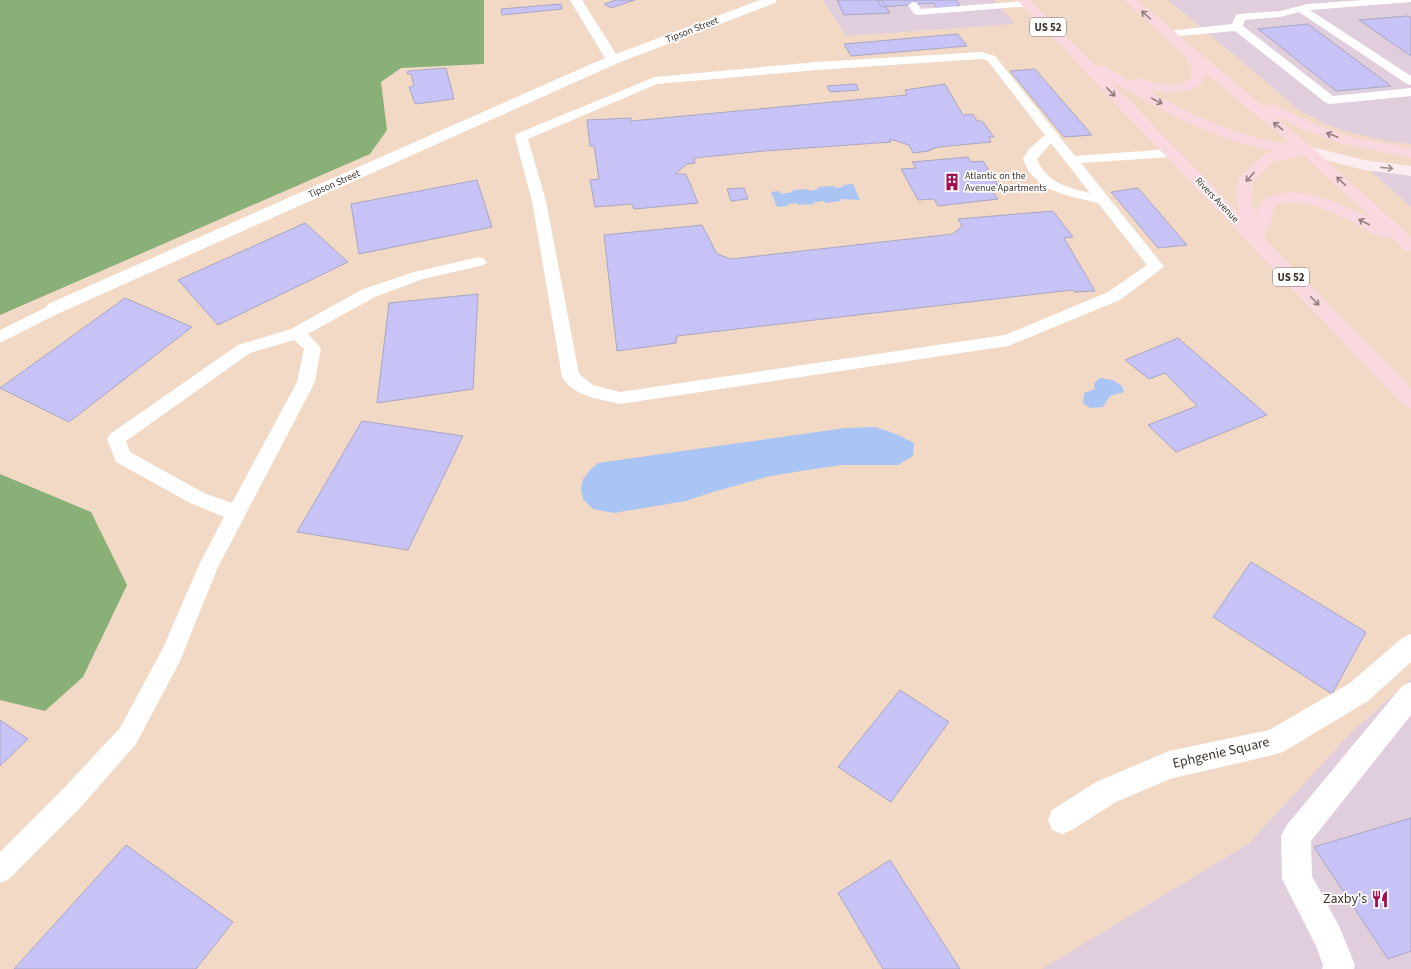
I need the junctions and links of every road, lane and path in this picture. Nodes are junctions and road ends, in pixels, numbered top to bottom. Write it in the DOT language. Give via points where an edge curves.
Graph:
graph roads {
  1 [pos="576,0"];
  2 [pos="771,0"];
  3 [pos="1130,0"];
  4 [pos="1408,0"];
  5 [pos="1025,2"];
  6 [pos="978,4"];
  7 [pos="913,5"];
  8 [pos="1301,9"];
  9 [pos="1236,27"];
  10 [pos="1168,34"];
  11 [pos="1074,54"];
  12 [pos="1191,54"];
  13 [pos="613,60"];
  14 [pos="1411,81"];
  15 [pos="1225,82"];
  16 [pos="1411,92"];
  17 [pos="1052,136"];
  18 [pos="1308,150"];
  19 [pos="1170,153"];
  20 [pos="1411,153"];
  21 [pos="1411,158"];
  22 [pos="1071,160"];
  23 [pos="1411,171"];
  24 [pos="1104,200"];
  25 [pos="1255,239"];
  26 [pos="1411,246"];
  27 [pos="479,262"];
  28 [pos="55,308"];
  29 [pos="297,333"];
  30 [pos="0,337"];
  31 [pos="1411,401"];
  32 [pos="236,513"];
  33 [pos="1411,646"];
  34 [pos="1411,695"];
  35 [pos="1062,820"];
  36 [pos="0,870"];
  37 [pos="1338,969"];
  1 -- 13 [label="street"];
  2 -- 13 [label="street, Tipson Street"];
  10 -- 3 [label="main road, one-way"];
  4 -- 8 [label="lane"];
  5 -- 6 [label="lane"];
  5 -- 11 [label="main road, Rivers Avenue / US 52"];
  6 -- 7 [label="lane" via="918,12"];
  8 -- 9 [label="lane" via="1280,14 1240,17"];
  8 -- 14 [label="lane"];
  9 -- 10 [label="lane"];
  9 -- 16 [label="lane" via="1330,100"];
  10 -- 12 [label="main road"];
  11 -- 12 [label="main road" via="1141,83 1170,90 1187,88 1196,82 1199,71"];
  11 -- 18 [label="main road, one-way" via="1180,113 1229,134 1265,145"];
  11 -- 19 [label="main road, Rivers Avenue / US 52, one-way"];
  12 -- 15 [label="main road"];
  13 -- 28 [label="street, Tipson Street"];
  18 -- 15 [label="main road, one-way"];
  20 -- 15 [label="main road, one-way" via="1348,141 1311,128"];
  17 -- 22 [label="lane"];
  17 -- 24 [label="lane" via="1034,152 1030,159 1032,169 1055,188"];
  17 -- 24 [label="lane" via="991,58 982,55 817,66 655,81 522,137 539,201 572,377 588,390 620,398 1008,340 1114,296 1156,266"];
  18 -- 21 [label="street" via="1353,151"];
  18 -- 23 [label="street, one-way" via="1364,165"];
  18 -- 25 [label="main road, one-way" via="1269,157 1245,180 1244,201"];
  26 -- 18 [label="main road, one-way"];
  19 -- 22 [label="lane"];
  19 -- 25 [label="main road, Rivers Avenue / US 52"];
  22 -- 24 [label="lane"];
  26 -- 25 [label="main road, one-way" via="1349,214 1315,200 1285,198 1269,202"];
  25 -- 31 [label="main road, Rivers Avenue / US 52, one-way"];
  27 -- 29 [label="lane" via="419,275 369,292"];
  28 -- 30 [label="lane"];
  29 -- 32 [label="lane" via="313,348 306,382"];
  29 -- 32 [label="lane" via="244,349 116,439 123,457 197,498"];
  32 -- 36 [label="lane" via="209,565 172,654 128,736 72,799"];
  33 -- 35 [label="street, Ephgenie Square" via="1359,692 1273,742 1169,764 1106,792"];
  34 -- 37 [label="street" via="1296,836 1297,879 1328,937"];
}
